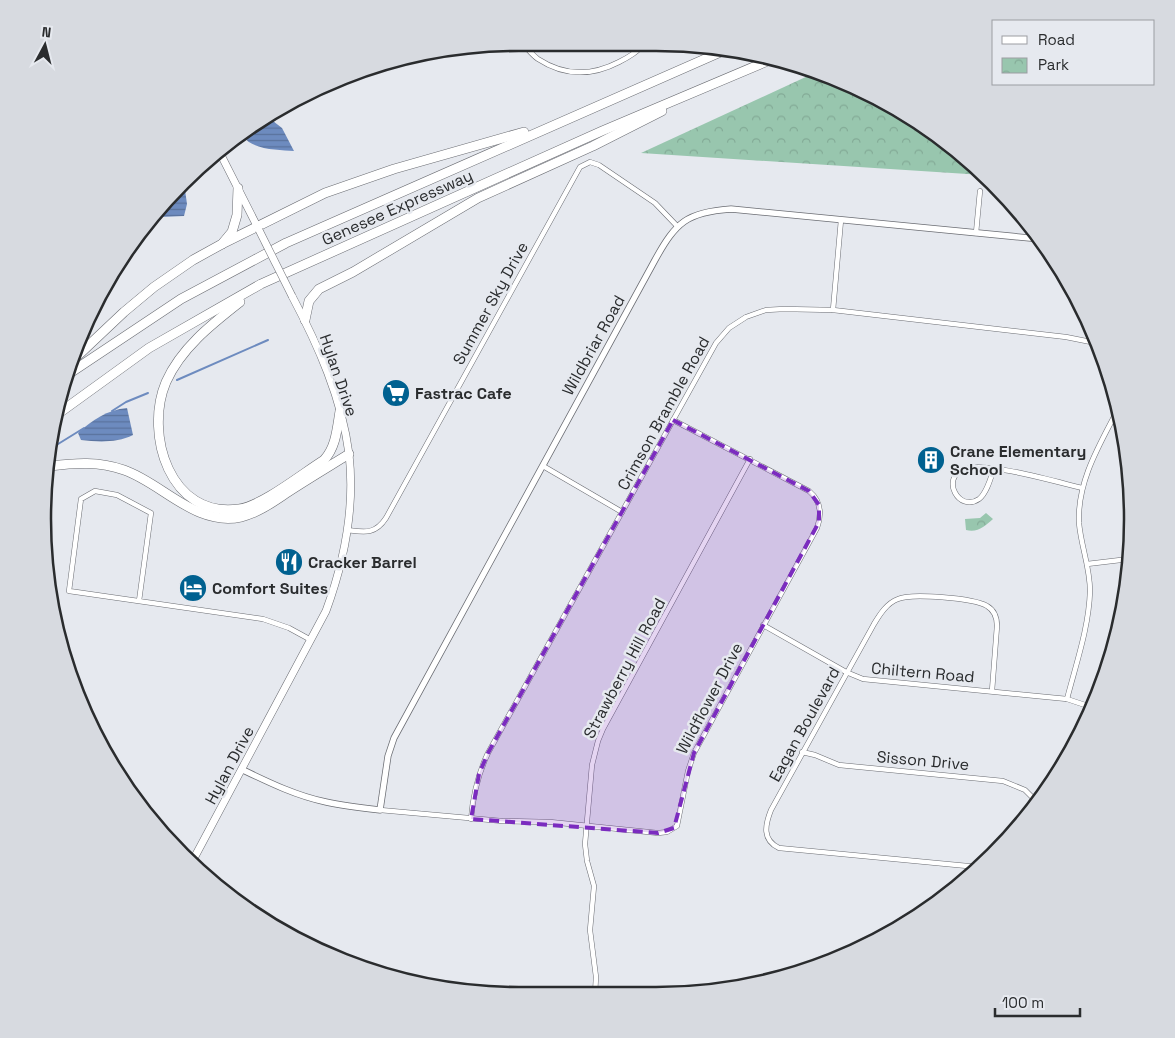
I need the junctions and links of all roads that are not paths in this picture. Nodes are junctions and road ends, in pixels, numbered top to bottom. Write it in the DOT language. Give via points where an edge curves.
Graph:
graph roads {
  1 [pos="530,51"];
  2 [pos="637,51"];
  3 [pos="714,55"];
  4 [pos="762,63"];
  5 [pos="746,70"];
  6 [pos="554,124"];
  7 [pos="222,158"];
  8 [pos="238,188"];
  9 [pos="980,191"];
  10 [pos="841,220"];
  11 [pos="677,226"];
  12 [pos="258,228"];
  13 [pos="976,233"];
  14 [pos="1030,238"];
  15 [pos="222,244"];
  16 [pos="261,284"];
  17 [pos="833,310"];
  18 [pos="305,320"];
  19 [pos="1089,341"];
  20 [pos="83,351"];
  21 [pos="76,369"];
  22 [pos="64,409"];
  23 [pos="340,411"];
  24 [pos="1113,419"];
  25 [pos="673,420"];
  26 [pos="349,454"];
  27 [pos="750,459"];
  28 [pos="54,465"];
  29 [pos="543,466"];
  30 [pos="994,468"];
  31 [pos="1082,488"];
  32 [pos="622,512"];
  33 [pos="347,530"];
  34 [pos="1122,559"];
  35 [pos="1087,564"];
  36 [pos="139,601"];
  37 [pos="763,625"];
  38 [pos="311,640"];
  39 [pos="846,672"];
  40 [pos="992,691"];
  41 [pos="1067,699"];
  42 [pos="1085,706"];
  43 [pos="802,752"];
  44 [pos="243,770"];
  45 [pos="1032,797"];
  46 [pos="380,810"];
  47 [pos="471,819"];
  48 [pos="585,825"];
  49 [pos="195,856"];
  50 [pos="968,867"];
  51 [pos="595,987"];
  1 -- 2 [label="street" via="537,59 565,72 588,73 611,66"];
  3 -- 6 [label="highway, Genesee Expressway"];
  4 -- 5 [label="highway, Genesee Expressway"];
  5 -- 16 [label="highway, Genesee Expressway"];
  5 -- 18 [label="highway" via="593,146 478,198 319,289 309,301"];
  6 -- 12 [label="highway" via="394,169 326,193"];
  6 -- 21 [label="highway, Genesee Expressway" via="286,243 181,299"];
  7 -- 8 [label="main road, Hylan Drive"];
  8 -- 12 [label="main road, Hylan Drive"];
  8 -- 15 [label="highway" via="237,215 232,232"];
  9 -- 13 [label="street"];
  10 -- 11 [label="street, Wildbriar Road" via="731,209 701,214"];
  10 -- 13 [label="street, Wildbriar Road"];
  10 -- 17 [label="street"];
  11 -- 29 [label="street, Wildbriar Road" via="664,243"];
  11 -- 33 [label="street, Summer Sky Drive" via="654,203 599,164 590,162 580,167 386,518 372,531"];
  12 -- 15 [label="highway"];
  12 -- 18 [label="main road, Hylan Drive, bridge"];
  13 -- 14 [label="street, Wildbriar Road"];
  15 -- 20 [label="highway" via="154,287"];
  16 -- 22 [label="highway, Genesee Expressway" via="149,348"];
  16 -- 23 [label="highway" via="206,328 179,360 167,381 161,397 158,434 162,452 178,486 189,497 206,506 224,510 258,504 324,460 335,440"];
  17 -- 19 [label="street, Crimson Bramble Road"];
  17 -- 25 [label="street, Crimson Bramble Road" via="776,309 737,321 716,343"];
  18 -- 23 [label="main road, Hylan Drive"];
  23 -- 26 [label="main road, Hylan Drive"];
  24 -- 31 [label="street"];
  25 -- 27 [label="street, Wildflower Drive"];
  25 -- 32 [label="street, Crimson Bramble Road"];
  26 -- 28 [label="highway" via="259,510 240,517 208,515 125,470 102,464"];
  26 -- 33 [label="main road, Hylan Drive"];
  27 -- 37 [label="street, Wildflower Drive" via="809,491 820,509 817,528"];
  27 -- 48 [label="street, Strawberry Hill Road" via="598,740"];
  29 -- 32 [label="street"];
  29 -- 46 [label="street, Wildbriar Road" via="394,738"];
  30 -- 30 [label="street" via="985,466 960,470 954,477 955,495 968,502 980,499"];
  30 -- 31 [label="street"];
  31 -- 35 [label="street" via="1079,522"];
  32 -- 47 [label="street, Crimson Bramble Road" via="488,753 479,774"];
  33 -- 38 [label="main road, Hylan Drive" via="338,580"];
  34 -- 35 [label="street"];
  35 -- 41 [label="street" via="1090,589 1088,617"];
  36 -- 36 [label="street" via="151,513 117,495 95,491 81,499 69,591"];
  36 -- 38 [label="street" via="263,619"];
  37 -- 39 [label="street, Chiltern Road"];
  37 -- 48 [label="street, Wildflower Drive" via="694,753 677,826 663,833"];
  38 -- 44 [label="main road, Hylan Drive"];
  39 -- 40 [label="street, Chiltern Road" via="872,680"];
  39 -- 40 [label="street, Eagan Boulevard" via="881,612 896,599 914,595 976,602 991,609 997,621"];
  39 -- 43 [label="street, Eagan Boulevard"];
  40 -- 41 [label="street, Chiltern Road"];
  41 -- 42 [label="street, Chiltern Road"];
  43 -- 45 [label="street, Sisson Drive" via="839,765 1003,782 1025,790"];
  43 -- 50 [label="street, Eagan Boulevard" via="767,819 767,837 774,846"];
  44 -- 46 [label="street, Wildflower Drive" via="313,799"];
  44 -- 49 [label="main road, Hylan Drive"];
  46 -- 47 [label="street, Wildflower Drive"];
  47 -- 48 [label="street, Wildflower Drive"];
  48 -- 51 [label="street, Strawberry Hill Road" via="587,861 594,886 590,930"];
}
